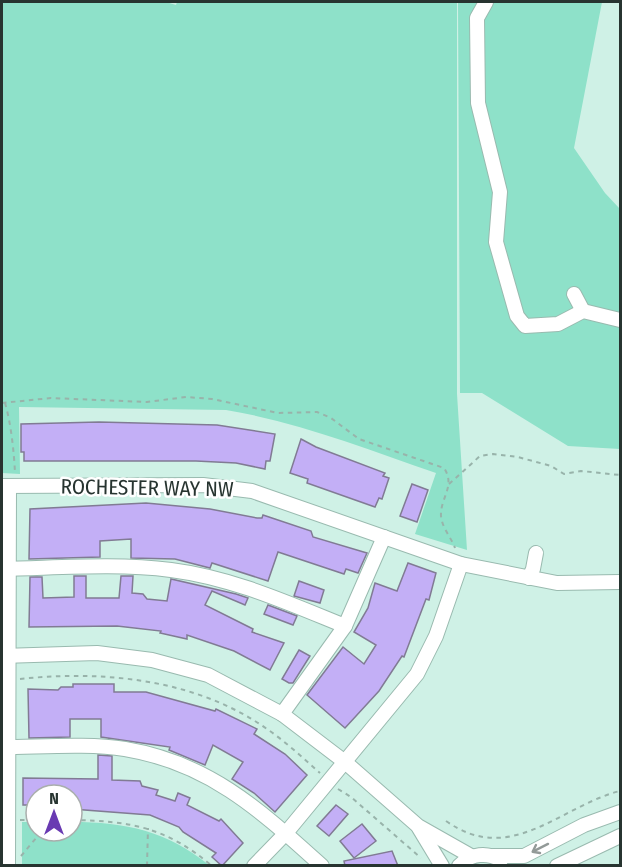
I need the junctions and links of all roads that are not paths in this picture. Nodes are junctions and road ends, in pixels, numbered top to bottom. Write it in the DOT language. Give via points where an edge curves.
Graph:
graph roads {
  1 [pos="486,2"];
  2 [pos="574,294"];
  3 [pos="583,311"];
  4 [pos="621,320"];
  5 [pos="9,482"];
  6 [pos="384,537"];
  7 [pos="536,553"];
  8 [pos="458,557"];
  9 [pos="5,569"];
  10 [pos="529,578"];
  11 [pos="621,582"];
  12 [pos="345,626"];
  13 [pos="6,656"];
  14 [pos="282,714"];
  15 [pos="5,747"];
  16 [pos="345,762"];
  17 [pos="621,812"];
  18 [pos="418,826"];
  19 [pos="5,830"];
  20 [pos="286,833"];
  21 [pos="621,836"];
  22 [pos="471,856"];
  23 [pos="493,856"];
  24 [pos="8,866"];
  25 [pos="254,866"];
  26 [pos="322,866"];
  27 [pos="442,866"];
  28 [pos="459,866"];
  29 [pos="507,866"];
  30 [pos="557,866"];
  1 -- 3 [label="street" via="477,18 478,103 500,192 496,242 510,296 525,326 558,324"];
  2 -- 3 [label="street"];
  3 -- 4 [label="street"];
  5 -- 6 [label="street, ROCHESTER WAY NW" via="203,485 252,491"];
  5 -- 9 [label="street"];
  6 -- 8 [label="street, ROCHESTER WAY NW"];
  6 -- 12 [label="street"];
  7 -- 10 [label="street"];
  8 -- 10 [label="street, ROCHESTER WAY NW"];
  8 -- 16 [label="street" via="436,636 417,674"];
  9 -- 12 [label="street" via="170,570 257,590"];
  9 -- 13 [label="street"];
  10 -- 11 [label="street, ROCHESTER WAY NW" via="557,583"];
  12 -- 14 [label="street"];
  13 -- 14 [label="street" via="97,653 152,660 208,675"];
  13 -- 15 [label="street" via="10,680"];
  14 -- 16 [label="street"];
  15 -- 19 [label="street"];
  15 -- 20 [label="street" via="123,748 153,755 192,767 229,788"];
  16 -- 18 [label="street"];
  16 -- 20 [label="street"];
  17 -- 23 [label="street, one-way" via="584,825 524,856"];
  18 -- 22 [label="street"];
  18 -- 27 [label="street"];
  19 -- 24 [label="street"];
  20 -- 25 [label="street"];
  20 -- 26 [label="street"];
  21 -- 30 [label="street"];
  22 -- 23 [label="street"];
  22 -- 28 [label="street"];
  23 -- 29 [label="street"];
}
